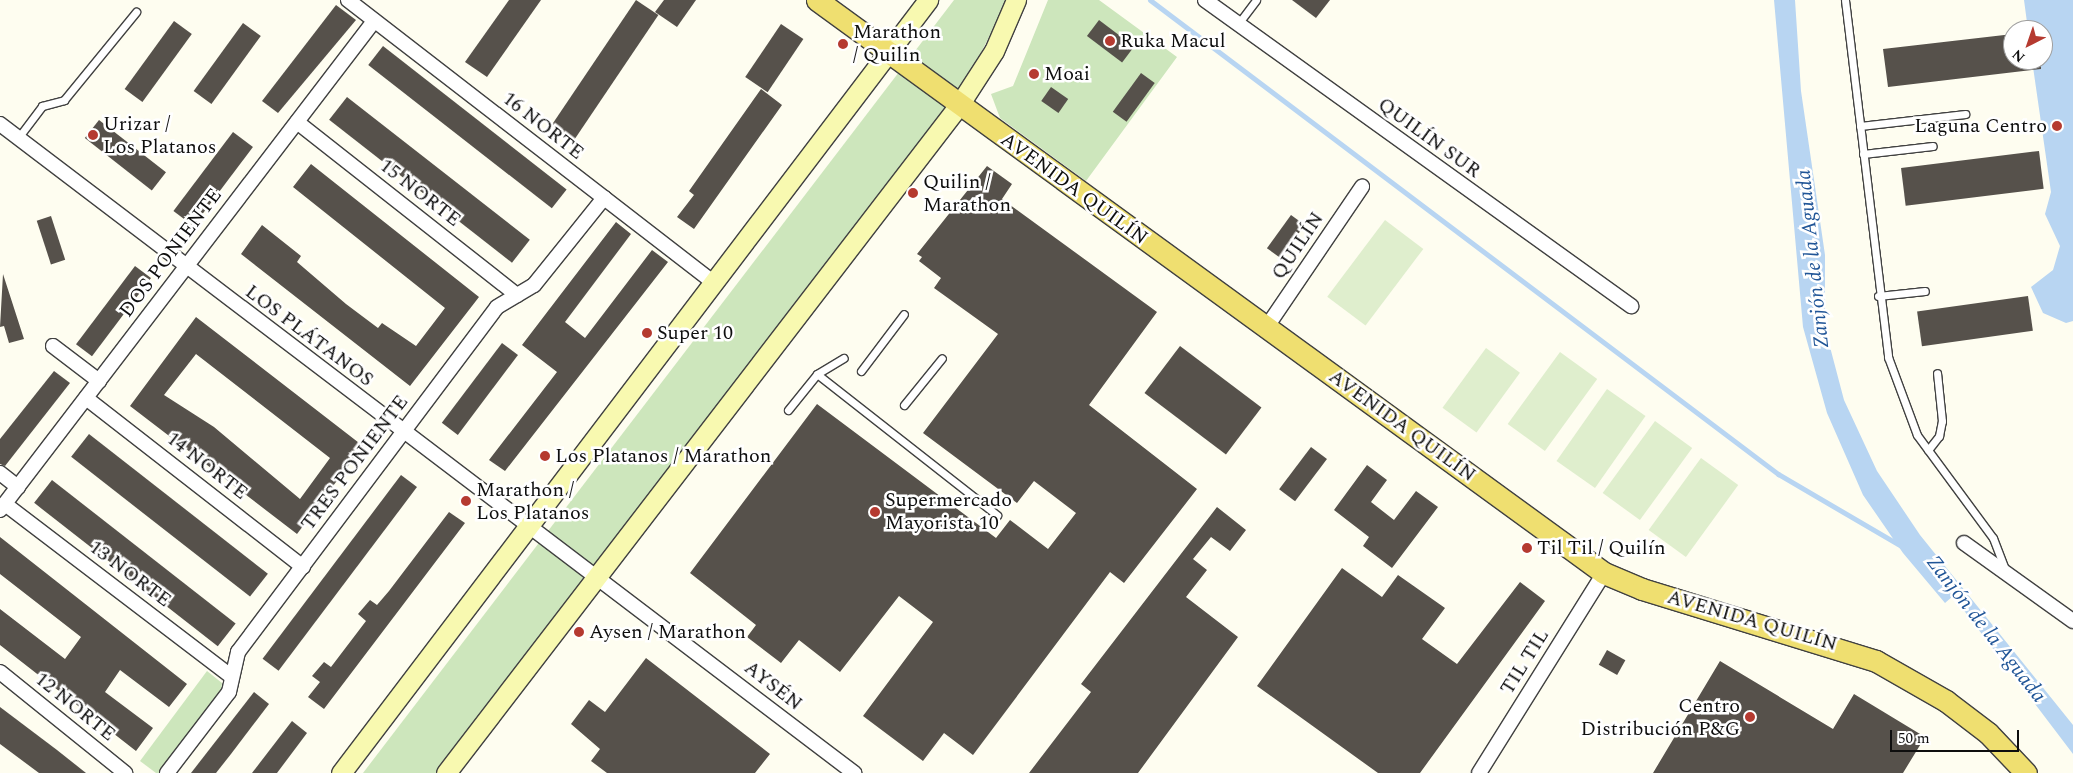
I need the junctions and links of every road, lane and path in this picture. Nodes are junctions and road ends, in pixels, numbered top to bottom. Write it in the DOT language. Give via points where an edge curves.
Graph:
graph roads {
  1 [pos="348,0"];
  2 [pos="817,0"];
  3 [pos="928,0"];
  4 [pos="1016,0"];
  5 [pos="1205,0"];
  6 [pos="1256,0"];
  7 [pos="1845,0"];
  8 [pos="136,12"];
  9 [pos="374,20"];
  10 [pos="1238,24"];
  11 [pos="889,53"];
  12 [pos="959,105"];
  13 [pos="1965,114"];
  14 [pos="297,122"];
  15 [pos="0,124"];
  16 [pos="1860,126"];
  17 [pos="18,138"];
  18 [pos="1933,146"];
  19 [pos="1863,154"];
  20 [pos="1362,187"];
  21 [pos="604,198"];
  22 [pos="186,266"];
  23 [pos="715,284"];
  24 [pos="1925,291"];
  25 [pos="517,295"];
  26 [pos="1878,296"];
  27 [pos="1631,306"];
  28 [pos="904,314"];
  29 [pos="1266,328"];
  30 [pos="53,346"];
  31 [pos="844,358"];
  32 [pos="942,358"];
  33 [pos="860,371"];
  34 [pos="1937,373"];
  35 [pos="817,374"];
  36 [pos="99,381"];
  37 [pos="86,398"];
  38 [pos="904,405"];
  39 [pos="788,410"];
  40 [pos="402,432"];
  41 [pos="1928,450"];
  42 [pos="0,474"];
  43 [pos="18,487"];
  44 [pos="2,507"];
  45 [pos="997,515"];
  46 [pos="529,526"];
  47 [pos="1964,543"];
  48 [pos="303,567"];
  49 [pos="2006,572"];
  50 [pos="1604,573"];
  51 [pos="597,576"];
  52 [pos="2073,621"];
  53 [pos="0,672"];
  54 [pos="232,677"];
  55 [pos="125,773"];
  56 [pos="167,773"];
  57 [pos="341,773"];
  58 [pos="446,773"];
  59 [pos="854,773"];
  60 [pos="1479,773"];
  61 [pos="2026,773"];
  1 -- 9 [label="street, 16 NORTE"];
  2 -- 11 [label="main road, AVENIDA QUILÍN"];
  3 -- 11 [label="main road"];
  4 -- 12 [label="main road" via="994,51"];
  5 -- 10 [label="street, QUILÍN SUR"];
  6 -- 10 [label="lane"];
  7 -- 16 [label="lane"];
  8 -- 17 [label="lane" via="64,100 42,106"];
  9 -- 14 [label="street, DOS PONIENTE"];
  9 -- 21 [label="street, 16 NORTE"];
  10 -- 27 [label="street, QUILÍN SUR"];
  11 -- 12 [label="main road, AVENIDA QUILÍN"];
  11 -- 23 [label="main road"];
  12 -- 29 [label="main road, AVENIDA QUILÍN"];
  12 -- 51 [label="main road"];
  13 -- 16 [label="lane"];
  14 -- 22 [label="street, DOS PONIENTE"];
  14 -- 25 [label="street, 15 NORTE"];
  15 -- 17 [label="street, LOS PLÁTANOS"];
  16 -- 19 [label="lane"];
  17 -- 22 [label="street, LOS PLÁTANOS"];
  18 -- 19 [label="lane"];
  19 -- 26 [label="lane"];
  20 -- 29 [label="street, QUILÍN"];
  21 -- 23 [label="street, 16 NORTE"];
  21 -- 25 [label="street, TRES PONIENTE" via="534,285"];
  22 -- 36 [label="street, DOS PONIENTE"];
  22 -- 40 [label="street, LOS PLÁTANOS"];
  23 -- 46 [label="main road"];
  24 -- 26 [label="lane"];
  25 -- 40 [label="street, TRES PONIENTE" via="497,308"];
  26 -- 41 [label="lane" via="1883,337 1901,398"];
  28 -- 33 [label="lane"];
  29 -- 50 [label="main road, AVENIDA QUILÍN"];
  30 -- 36 [label="street"];
  31 -- 35 [label="lane"];
  32 -- 38 [label="lane"];
  34 -- 41 [label="lane" via="1942,421 1939,436"];
  35 -- 39 [label="lane"];
  35 -- 45 [label="lane"];
  36 -- 37 [label="street, DOS PONIENTE"];
  37 -- 43 [label="street, DOS PONIENTE"];
  37 -- 48 [label="street, 14 NORTE"];
  40 -- 46 [label="street, LOS PLÁTANOS"];
  40 -- 48 [label="street, TRES PONIENTE"];
  41 -- 49 [label="lane" via="1993,538"];
  42 -- 43 [label="street"];
  43 -- 44 [label="street, DOS PONIENTE"];
  44 -- 54 [label="street, 13 NORTE"];
  46 -- 51 [label="street, LOS PLÁTANOS"];
  46 -- 57 [label="main road"];
  47 -- 49 [label="street"];
  48 -- 54 [label="street, TRES PONIENTE" via="238,652"];
  49 -- 52 [label="street"];
  50 -- 60 [label="street, TIL TIL"];
  50 -- 61 [label="main road, AVENIDA QUILÍN" via="1642,589 1876,661 1946,701 1994,739"];
  51 -- 58 [label="main road"];
  51 -- 59 [label="street, AYSÉN"];
  53 -- 55 [label="street, 12 NORTE"];
  54 -- 56 [label="street, TRES PONIENTE" via="229,692"];
}
